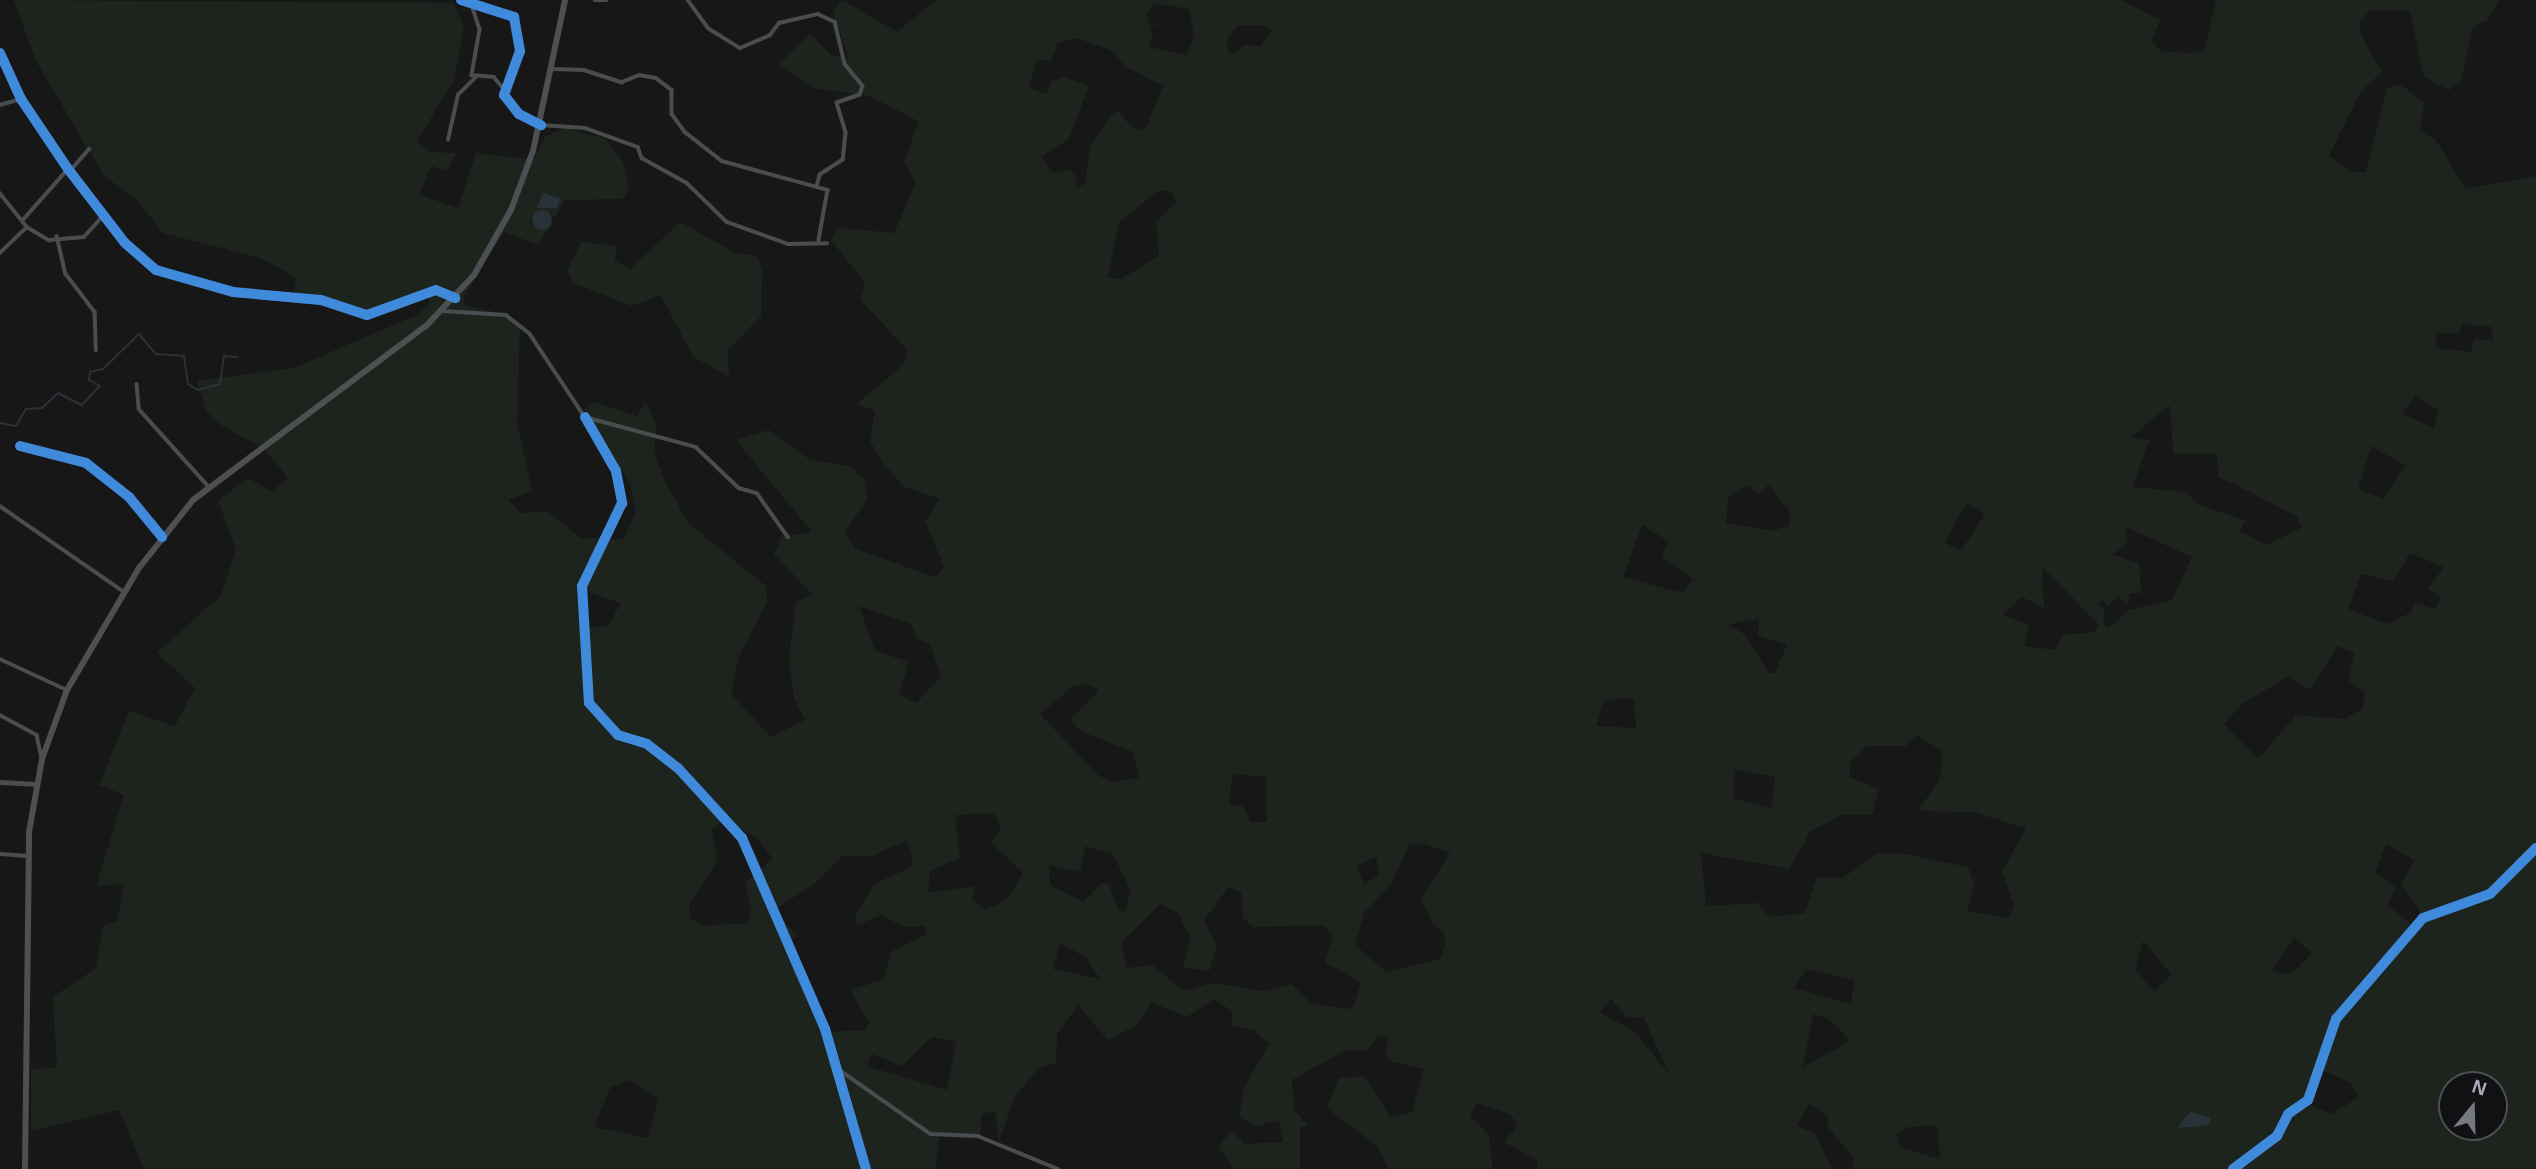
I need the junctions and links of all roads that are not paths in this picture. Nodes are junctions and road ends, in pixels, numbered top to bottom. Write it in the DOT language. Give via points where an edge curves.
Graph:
graph roads {
  1 [pos="461,0"];
  2 [pos="566,0"];
  3 [pos="595,0"];
  4 [pos="606,0"];
  5 [pos="688,0"];
  6 [pos="468,5"];
  7 [pos="0,53"];
  8 [pos="554,69"];
  9 [pos="476,77"];
  10 [pos="504,89"];
  11 [pos="21,99"];
  12 [pos="0,106"];
  13 [pos="541,125"];
  14 [pos="447,140"];
  15 [pos="89,149"];
  16 [pos="69,170"];
  17 [pos="817,187"];
  18 [pos="0,193"];
  19 [pos="103,216"];
  20 [pos="22,221"];
  21 [pos="27,228"];
  22 [pos="57,236"];
  23 [pos="819,240"];
  24 [pos="827,243"];
  25 [pos="0,253"];
  26 [pos="455,298"];
  27 [pos="443,311"];
  28 [pos="96,350"];
  29 [pos="137,384"];
  30 [pos="585,417"];
  31 [pos="20,446"];
  32 [pos="208,486"];
  33 [pos="0,506"];
  34 [pos="162,537"];
  35 [pos="788,537"];
  36 [pos="124,592"];
  37 [pos="0,659"];
  38 [pos="67,690"];
  39 [pos="0,715"];
  40 [pos="42,760"];
  41 [pos="0,782"];
  42 [pos="37,784"];
  43 [pos="2536,849"];
  44 [pos="0,854"];
  45 [pos="27,856"];
  46 [pos="836,1068"];
  47 [pos="24,1169"];
  48 [pos="866,1169"];
  49 [pos="1058,1169"];
  50 [pos="2233,1169"];
  1 -- 6 [label="street"];
  2 -- 8 [label="main road"];
  3 -- 4 [label="street"];
  5 -- 17 [label="street" via="708,28 740,48 770,35 779,23 818,14 835,22 845,64 863,86 860,95 837,103 846,133 843,160 820,175"];
  6 -- 9 [label="street" via="479,19 470,67"];
  6 -- 10 [label="street" via="514,17 520,51"];
  7 -- 11 [label="street"];
  8 -- 13 [label="main road"];
  8 -- 17 [label="street" via="584,70 622,82 639,75 656,78 672,90 672,114 685,132 722,161 757,167 788,184"];
  9 -- 10 [label="street" via="494,77"];
  9 -- 14 [label="street" via="458,95"];
  10 -- 13 [label="street" via="512,108"];
  11 -- 12 [label="street"];
  11 -- 16 [label="street"];
  13 -- 23 [label="street" via="585,128 638,147 642,158 687,183 727,222 788,244"];
  13 -- 26 [label="main road" via="500,232"];
  15 -- 16 [label="street"];
  16 -- 19 [label="street"];
  16 -- 20 [label="street"];
  17 -- 23 [label="street" via="831,195"];
  18 -- 20 [label="street"];
  19 -- 22 [label="street" via="84,237"];
  19 -- 26 [label="street" via="148,265 213,287 321,300 367,315 436,290"];
  20 -- 21 [label="street"];
  21 -- 22 [label="street" via="49,240"];
  21 -- 25 [label="street"];
  22 -- 28 [label="street" via="66,274 95,312"];
  23 -- 24 [label="street"];
  26 -- 27 [label="main road"];
  27 -- 30 [label="street" via="496,313 513,320 549,360"];
  27 -- 32 [label="main road"];
  29 -- 32 [label="street" via="139,409"];
  30 -- 35 [label="street" via="696,447 739,488 757,493"];
  30 -- 46 [label="street" via="616,471 622,502 582,586 589,703 618,735 647,744 678,768 741,838"];
  31 -- 34 [label="street" via="86,463 129,496"];
  32 -- 34 [label="main road"];
  33 -- 36 [label="street"];
  34 -- 36 [label="main road"];
  36 -- 38 [label="main road"];
  37 -- 38 [label="street"];
  38 -- 40 [label="main road"];
  39 -- 40 [label="street" via="37,735"];
  40 -- 42 [label="main road"];
  41 -- 42 [label="street"];
  42 -- 45 [label="main road"];
  43 -- 50 [label="street" via="2490,894 2423,918 2336,1019 2308,1100 2288,1114 2277,1136"];
  44 -- 45 [label="street"];
  45 -- 47 [label="main road"];
  46 -- 48 [label="street"];
  46 -- 49 [label="street" via="931,1134 985,1138 1008,1154"];
}
